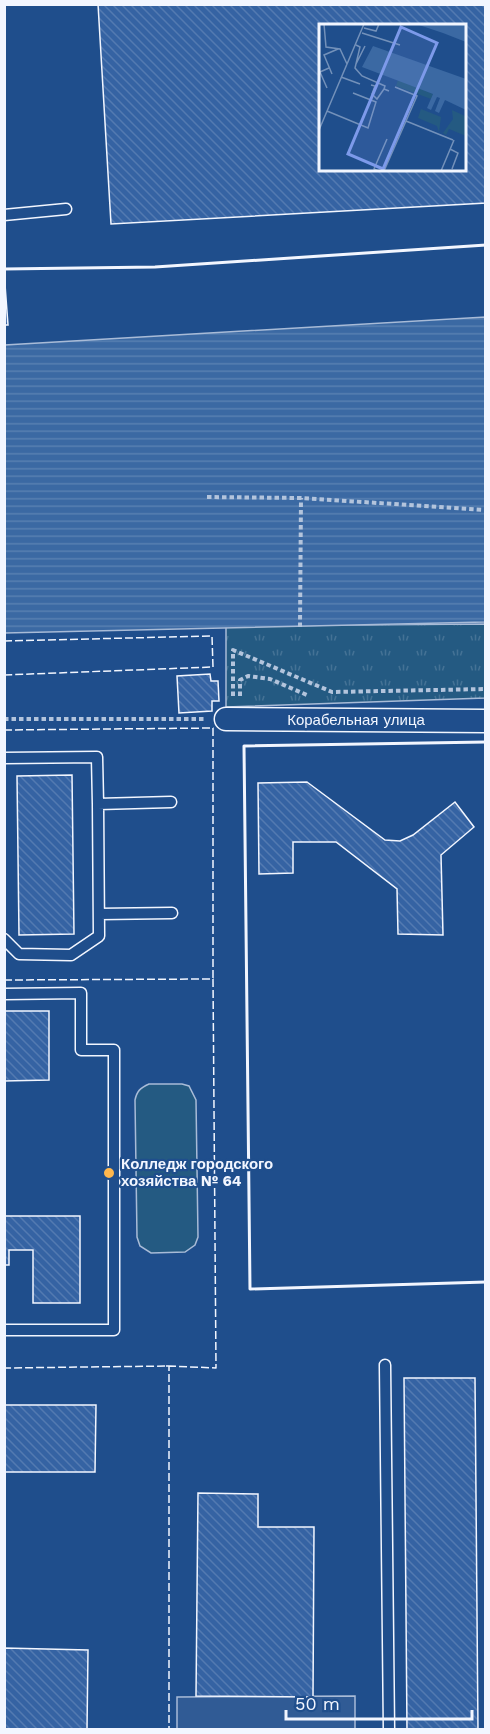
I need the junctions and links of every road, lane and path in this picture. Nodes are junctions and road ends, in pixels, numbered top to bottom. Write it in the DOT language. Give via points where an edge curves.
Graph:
graph roads {
  1 [pos="66,209"];
  2 [pos="4,214"];
  3 [pos="207,497"];
  4 [pos="301,498"];
  5 [pos="486,510"];
  6 [pos="300,627"];
  7 [pos="486,689"];
  8 [pos="314,697"];
  9 [pos="245,698"];
  10 [pos="4,719"];
  11 [pos="229,719"];
  12 [pos="486,721"];
  13 [pos="4,758"];
  14 [pos="171,802"];
  15 [pos="98,804"];
  16 [pos="172,913"];
  17 [pos="99,914"];
  18 [pos="4,939"];
  19 [pos="4,994"];
  20 [pos="4,1330"];
  21 [pos="385,1365"];
  22 [pos="389,1730"];
  1 -- 2 [label="lane"];
  3 -- 4 [label="path"];
  4 -- 5 [label="path"];
  4 -- 6 [label="path"];
  7 -- 11 [label="path" via="332,693 233,650"];
  8 -- 9 [label="path" via="270,679 248,676 240,680 239,695"];
  10 -- 11 [label="path"];
  11 -- 12 [label="street, Корабельная улица"];
  13 -- 15 [label="lane" via="97,757"];
  14 -- 15 [label="lane"];
  15 -- 17 [label="lane"];
  16 -- 17 [label="lane"];
  17 -- 18 [label="lane" via="99,936 71,955 19,954"];
  19 -- 20 [label="lane" via="81,993 81,1050 114,1050 114,1330"];
  21 -- 22 [label="lane"];
}
